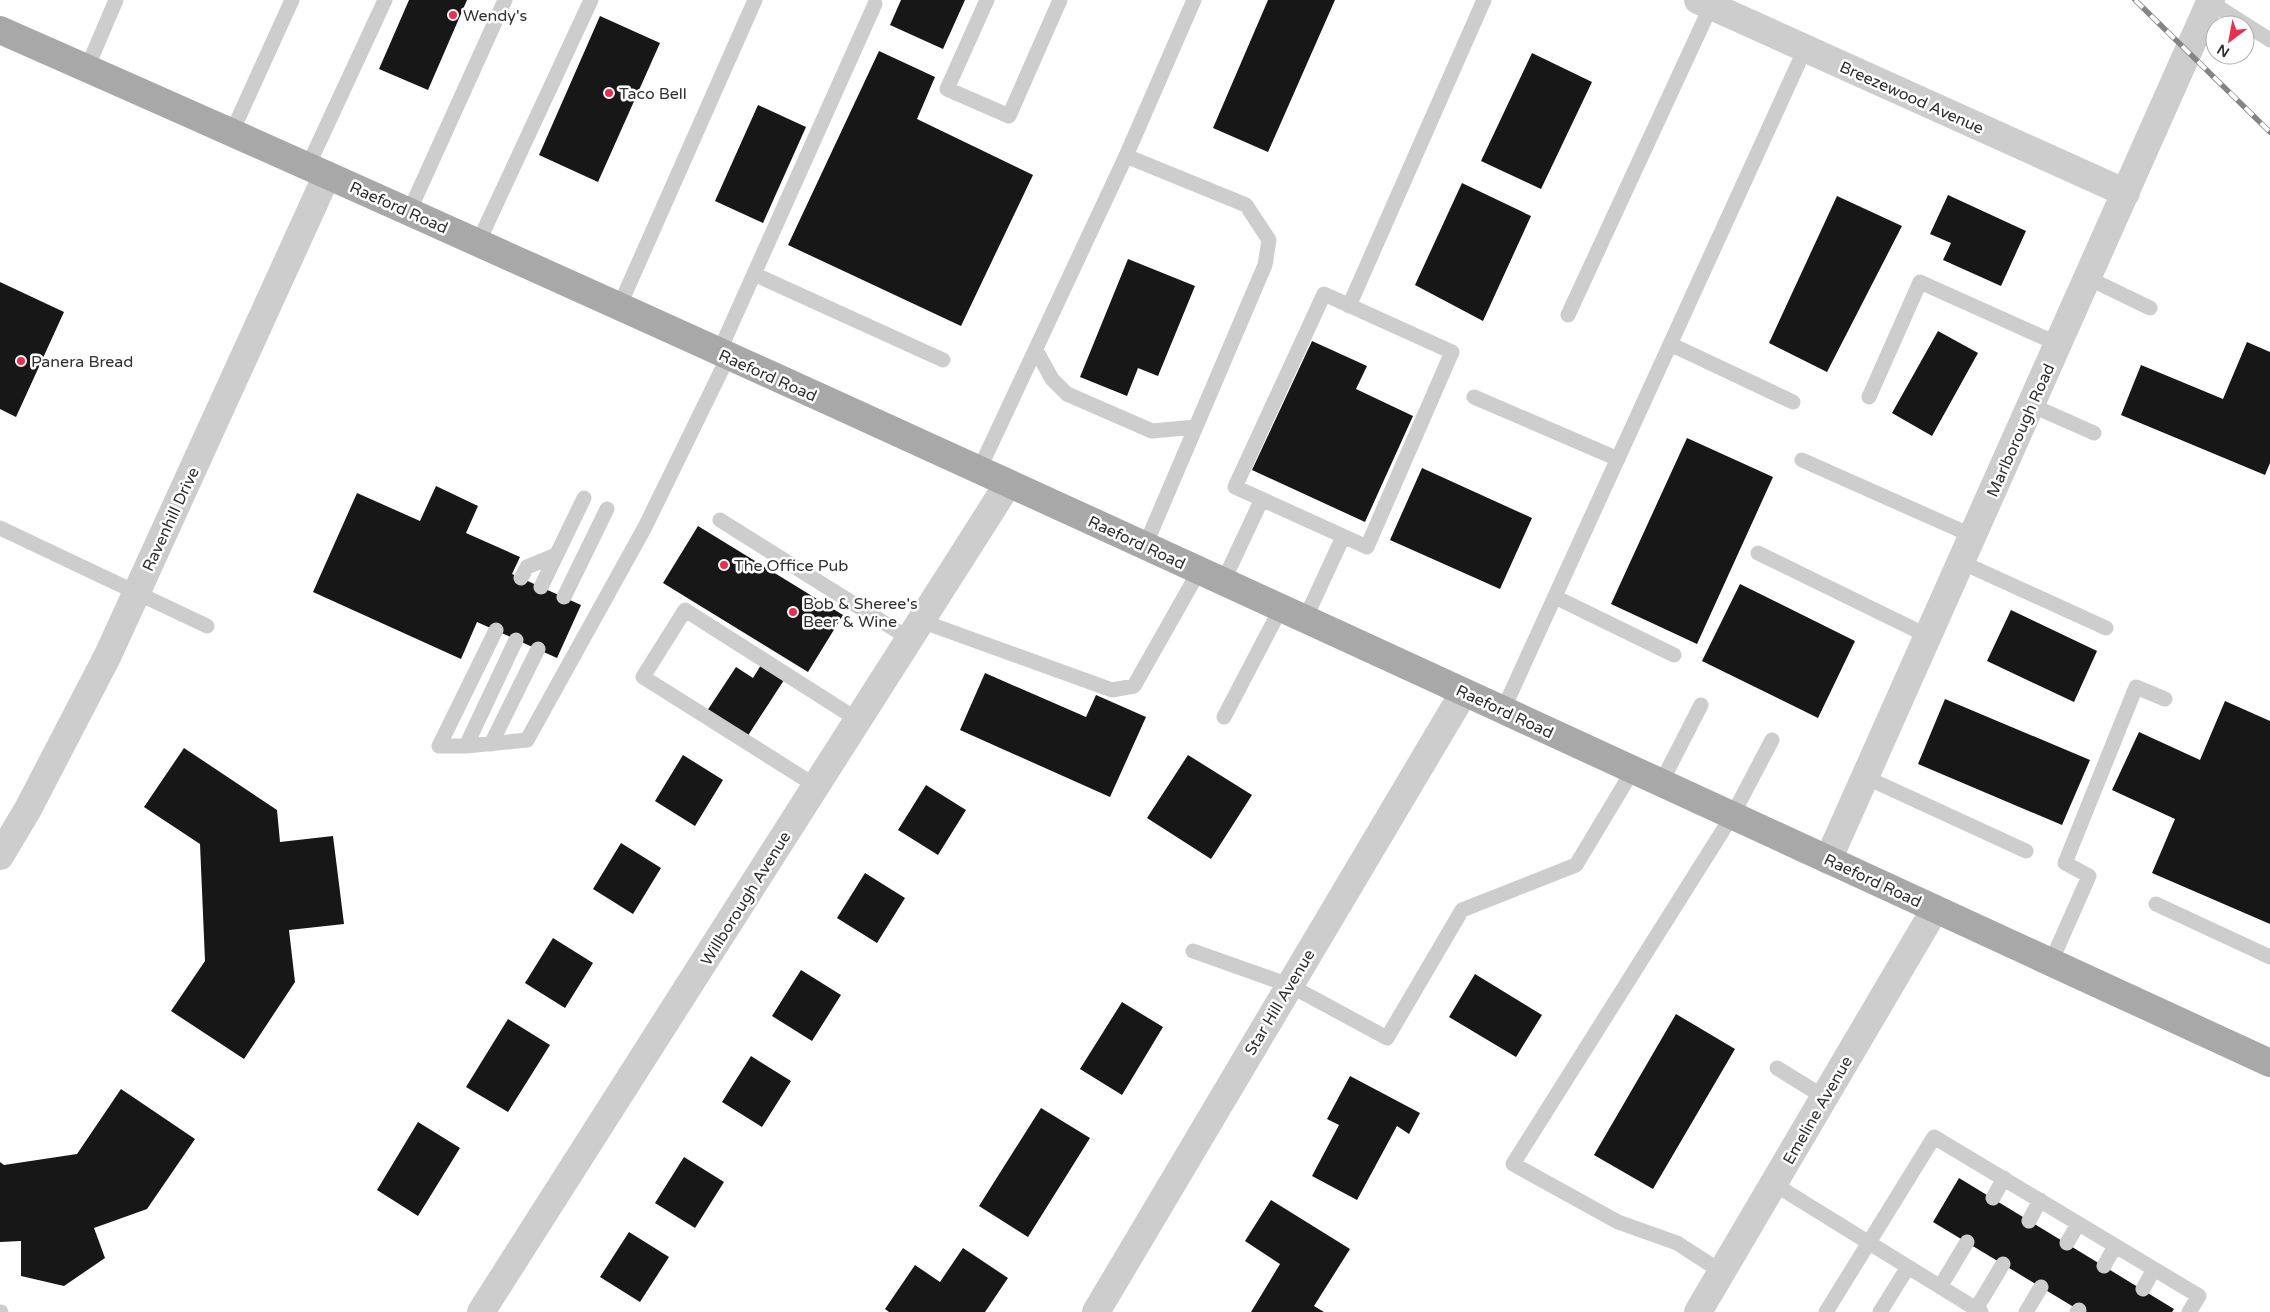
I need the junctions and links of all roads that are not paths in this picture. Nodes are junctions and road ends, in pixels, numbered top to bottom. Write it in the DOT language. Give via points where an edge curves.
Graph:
graph roads {
  1 [pos="116,0"];
  2 [pos="292,0"];
  3 [pos="385,0"];
  4 [pos="505,0"];
  5 [pos="591,0"];
  6 [pos="754,0"];
  7 [pos="986,0"];
  8 [pos="1060,0"];
  9 [pos="1194,0"];
  10 [pos="1484,0"];
  11 [pos="2210,1"];
  12 [pos="1705,3"];
  13 [pos="875,4"];
  14 [pos="0,30"];
  15 [pos="2270,40"];
  16 [pos="1805,49"];
  17 [pos="87,68"];
  18 [pos="232,132"];
  19 [pos="1126,156"];
  20 [pos="317,170"];
  21 [pos="2126,193"];
  22 [pos="409,212"];
  23 [pos="478,243"];
  24 [pos="754,274"];
  25 [pos="2088,278"];
  26 [pos="1349,306"];
  27 [pos="619,307"];
  28 [pos="2150,308"];
  29 [pos="1568,315"];
  30 [pos="1670,344"];
  31 [pos="2058,344"];
  32 [pos="1036,350"];
  33 [pos="723,355"];
  34 [pos="943,360"];
  35 [pos="1474,397"];
  36 [pos="1869,397"];
  37 [pos="1793,402"];
  38 [pos="2031,405"];
  39 [pos="1196,427"];
  40 [pos="2094,433"];
  41 [pos="1618,459"];
  42 [pos="1802,460"];
  43 [pos="979,470"];
  44 [pos="1008,484"];
  45 [pos="584,498"];
  46 [pos="1262,499"];
  47 [pos="607,509"];
  48 [pos="720,520"];
  49 [pos="0,528"];
  50 [pos="1973,536"];
  51 [pos="1343,537"];
  52 [pos="1145,546"];
  53 [pos="1758,553"];
  54 [pos="556,555"];
  55 [pos="1960,562"];
  56 [pos="1199,571"];
  57 [pos="521,578"];
  58 [pos="1223,582"];
  59 [pos="541,587"];
  60 [pos="137,592"];
  61 [pos="564,597"];
  62 [pos="1555,597"];
  63 [pos="1293,614"];
  64 [pos="207,626"];
  65 [pos="2106,628"];
  66 [pos="496,630"];
  67 [pos="916,630"];
  68 [pos="1928,636"];
  69 [pos="516,640"];
  70 [pos="538,650"];
  71 [pos="1674,655"];
  72 [pos="1464,692"];
  73 [pos="2165,699"];
  74 [pos="1701,706"];
  75 [pos="1503,710"];
  76 [pos="1224,718"];
  77 [pos="858,720"];
  78 [pos="1772,740"];
  79 [pos="491,744"];
  80 [pos="466,746"];
  81 [pos="1633,770"];
  82 [pos="1865,777"];
  83 [pos="1661,783"];
  84 [pos="816,786"];
  85 [pos="1732,816"];
  86 [pos="2026,851"];
  87 [pos="0,856"];
  88 [pos="1828,860"];
  89 [pos="2156,904"];
  90 [pos="1935,909"];
  91 [pos="1193,951"];
  92 [pos="2270,957"];
  93 [pos="2051,962"];
  94 [pos="1289,985"];
  95 [pos="2270,1063"];
  96 [pos="1777,1068"];
  97 [pos="1824,1097"];
  98 [pos="2004,1178"];
  99 [pos="1774,1184"];
  100 [pos="1993,1198"];
  101 [pos="2040,1200"];
  102 [pos="2029,1221"];
  103 [pos="2078,1224"];
  104 [pos="1967,1242"];
  105 [pos="1868,1243"];
  106 [pos="2067,1243"];
  107 [pos="2115,1246"];
  108 [pos="2003,1264"];
  109 [pos="2104,1266"];
  110 [pos="1908,1267"];
  111 [pos="2154,1269"];
  112 [pos="1722,1272"];
  113 [pos="1940,1287"];
  114 [pos="2041,1287"];
  115 [pos="2143,1289"];
  116 [pos="1978,1310"];
  117 [pos="481,1312"];
  118 [pos="1096,1312"];
  119 [pos="1698,1312"];
  120 [pos="1826,1312"];
  121 [pos="1880,1312"];
  122 [pos="2026,1312"];
  123 [pos="2189,1312"];
  1 -- 17 [label="lane"];
  2 -- 18 [label="lane"];
  3 -- 20 [label="lane"];
  4 -- 22 [label="lane"];
  5 -- 23 [label="lane"];
  6 -- 27 [label="lane"];
  7 -- 8 [label="lane" via="947,89 1009,116"];
  9 -- 19 [label="lane"];
  10 -- 26 [label="lane"];
  11 -- 15 [label="lane"];
  11 -- 21 [label="street, Marlborough Road"];
  12 -- 16 [label="street, Breezewood Avenue"];
  12 -- 29 [label="lane"];
  13 -- 24 [label="lane"];
  14 -- 17 [label="main road, Raeford Road"];
  16 -- 21 [label="street, Breezewood Avenue"];
  16 -- 30 [label="lane"];
  17 -- 18 [label="main road, Raeford Road"];
  18 -- 20 [label="main road, Raeford Road"];
  19 -- 32 [label="lane"];
  19 -- 39 [label="lane" via="1246,205 1270,240 1265,265"];
  20 -- 22 [label="main road, Raeford Road"];
  20 -- 60 [label="street, Ravenhill Drive"];
  21 -- 25 [label="street, Marlborough Road"];
  22 -- 23 [label="main road, Raeford Road"];
  23 -- 27 [label="main road, Raeford Road"];
  24 -- 33 [label="lane"];
  24 -- 34 [label="lane"];
  25 -- 28 [label="lane"];
  25 -- 31 [label="street, Marlborough Road"];
  26 -- 46 [label="lane" via="1324,294 1235,487"];
  26 -- 51 [label="lane" via="1452,352 1367,547"];
  27 -- 33 [label="main road, Raeford Road"];
  30 -- 37 [label="lane"];
  30 -- 41 [label="lane"];
  31 -- 36 [label="lane" via="1920,282"];
  31 -- 38 [label="street, Marlborough Road"];
  32 -- 39 [label="lane" via="1052,379 1067,394 1152,431"];
  32 -- 43 [label="lane"];
  33 -- 43 [label="main road, Raeford Road"];
  33 -- 79 [label="lane" via="645,527 527,740"];
  35 -- 41 [label="lane"];
  38 -- 40 [label="lane"];
  38 -- 50 [label="street, Marlborough Road"];
  39 -- 52 [label="lane"];
  41 -- 62 [label="lane"];
  42 -- 50 [label="lane"];
  43 -- 44 [label="main road, Raeford Road"];
  44 -- 52 [label="main road, Raeford Road"];
  44 -- 67 [label="street, Willborough Avenue"];
  45 -- 54 [label="lane"];
  46 -- 51 [label="lane"];
  46 -- 58 [label="lane"];
  47 -- 61 [label="lane"];
  48 -- 67 [label="lane"];
  49 -- 60 [label="lane"];
  50 -- 55 [label="street, Marlborough Road"];
  51 -- 63 [label="lane"];
  52 -- 56 [label="main road, Raeford Road"];
  53 -- 68 [label="lane"];
  54 -- 57 [label="lane" via="527,567"];
  54 -- 59 [label="lane"];
  55 -- 65 [label="lane"];
  55 -- 68 [label="street, Marlborough Road"];
  56 -- 58 [label="main road, Raeford Road"];
  56 -- 67 [label="lane" via="1134,686 1127,688 1112,690"];
  58 -- 63 [label="main road, Raeford Road"];
  60 -- 64 [label="lane"];
  60 -- 87 [label="street, Ravenhill Drive" via="28,809"];
  62 -- 71 [label="lane"];
  62 -- 75 [label="lane"];
  63 -- 72 [label="main road, Raeford Road"];
  63 -- 76 [label="lane"];
  66 -- 80 [label="lane" via="439,746"];
  67 -- 77 [label="street, Willborough Avenue"];
  68 -- 82 [label="street, Marlborough Road"];
  69 -- 80 [label="lane"];
  70 -- 79 [label="lane"];
  72 -- 75 [label="main road, Raeford Road"];
  72 -- 94 [label="street, Star Hill Avenue"];
  73 -- 93 [label="lane" via="2136,687 2065,864 2089,876"];
  74 -- 83 [label="lane"];
  75 -- 81 [label="main road, Raeford Road"];
  77 -- 84 [label="street, Willborough Avenue"];
  77 -- 84 [label="lane" via="685,610 642,676"];
  78 -- 85 [label="lane"];
  79 -- 80 [label="lane"];
  81 -- 83 [label="main road, Raeford Road"];
  81 -- 94 [label="lane" via="1576,865 1462,910 1387,1038"];
  82 -- 86 [label="lane"];
  82 -- 88 [label="street, Marlborough Road"];
  83 -- 85 [label="main road, Raeford Road"];
  84 -- 117 [label="street, Willborough Avenue"];
  85 -- 88 [label="main road, Raeford Road"];
  85 -- 112 [label="lane" via="1513,1164 1618,1222 1677,1243"];
  88 -- 90 [label="main road, Raeford Road"];
  89 -- 92 [label="lane"];
  90 -- 93 [label="main road, Raeford Road"];
  90 -- 97 [label="street, Emeline Avenue"];
  91 -- 94 [label="lane"];
  93 -- 95 [label="main road, Raeford Road"];
  94 -- 118 [label="street, Star Hill Avenue"];
  96 -- 97 [label="lane"];
  97 -- 99 [label="street, Emeline Avenue"];
  98 -- 100 [label="lane"];
  98 -- 101 [label="lane"];
  98 -- 105 [label="lane" via="1934,1137"];
  99 -- 105 [label="lane"];
  99 -- 112 [label="street, Emeline Avenue"];
  101 -- 102 [label="lane"];
  101 -- 103 [label="lane"];
  103 -- 106 [label="lane"];
  103 -- 107 [label="lane"];
  104 -- 113 [label="lane"];
  105 -- 110 [label="lane"];
  105 -- 120 [label="lane"];
  107 -- 109 [label="lane"];
  107 -- 111 [label="lane"];
  108 -- 116 [label="lane"];
  110 -- 113 [label="lane"];
  110 -- 121 [label="lane"];
  111 -- 115 [label="lane"];
  111 -- 123 [label="lane" via="2198,1296"];
  112 -- 119 [label="street, Emeline Avenue"];
  113 -- 116 [label="lane"];
  114 -- 122 [label="lane"];
}
